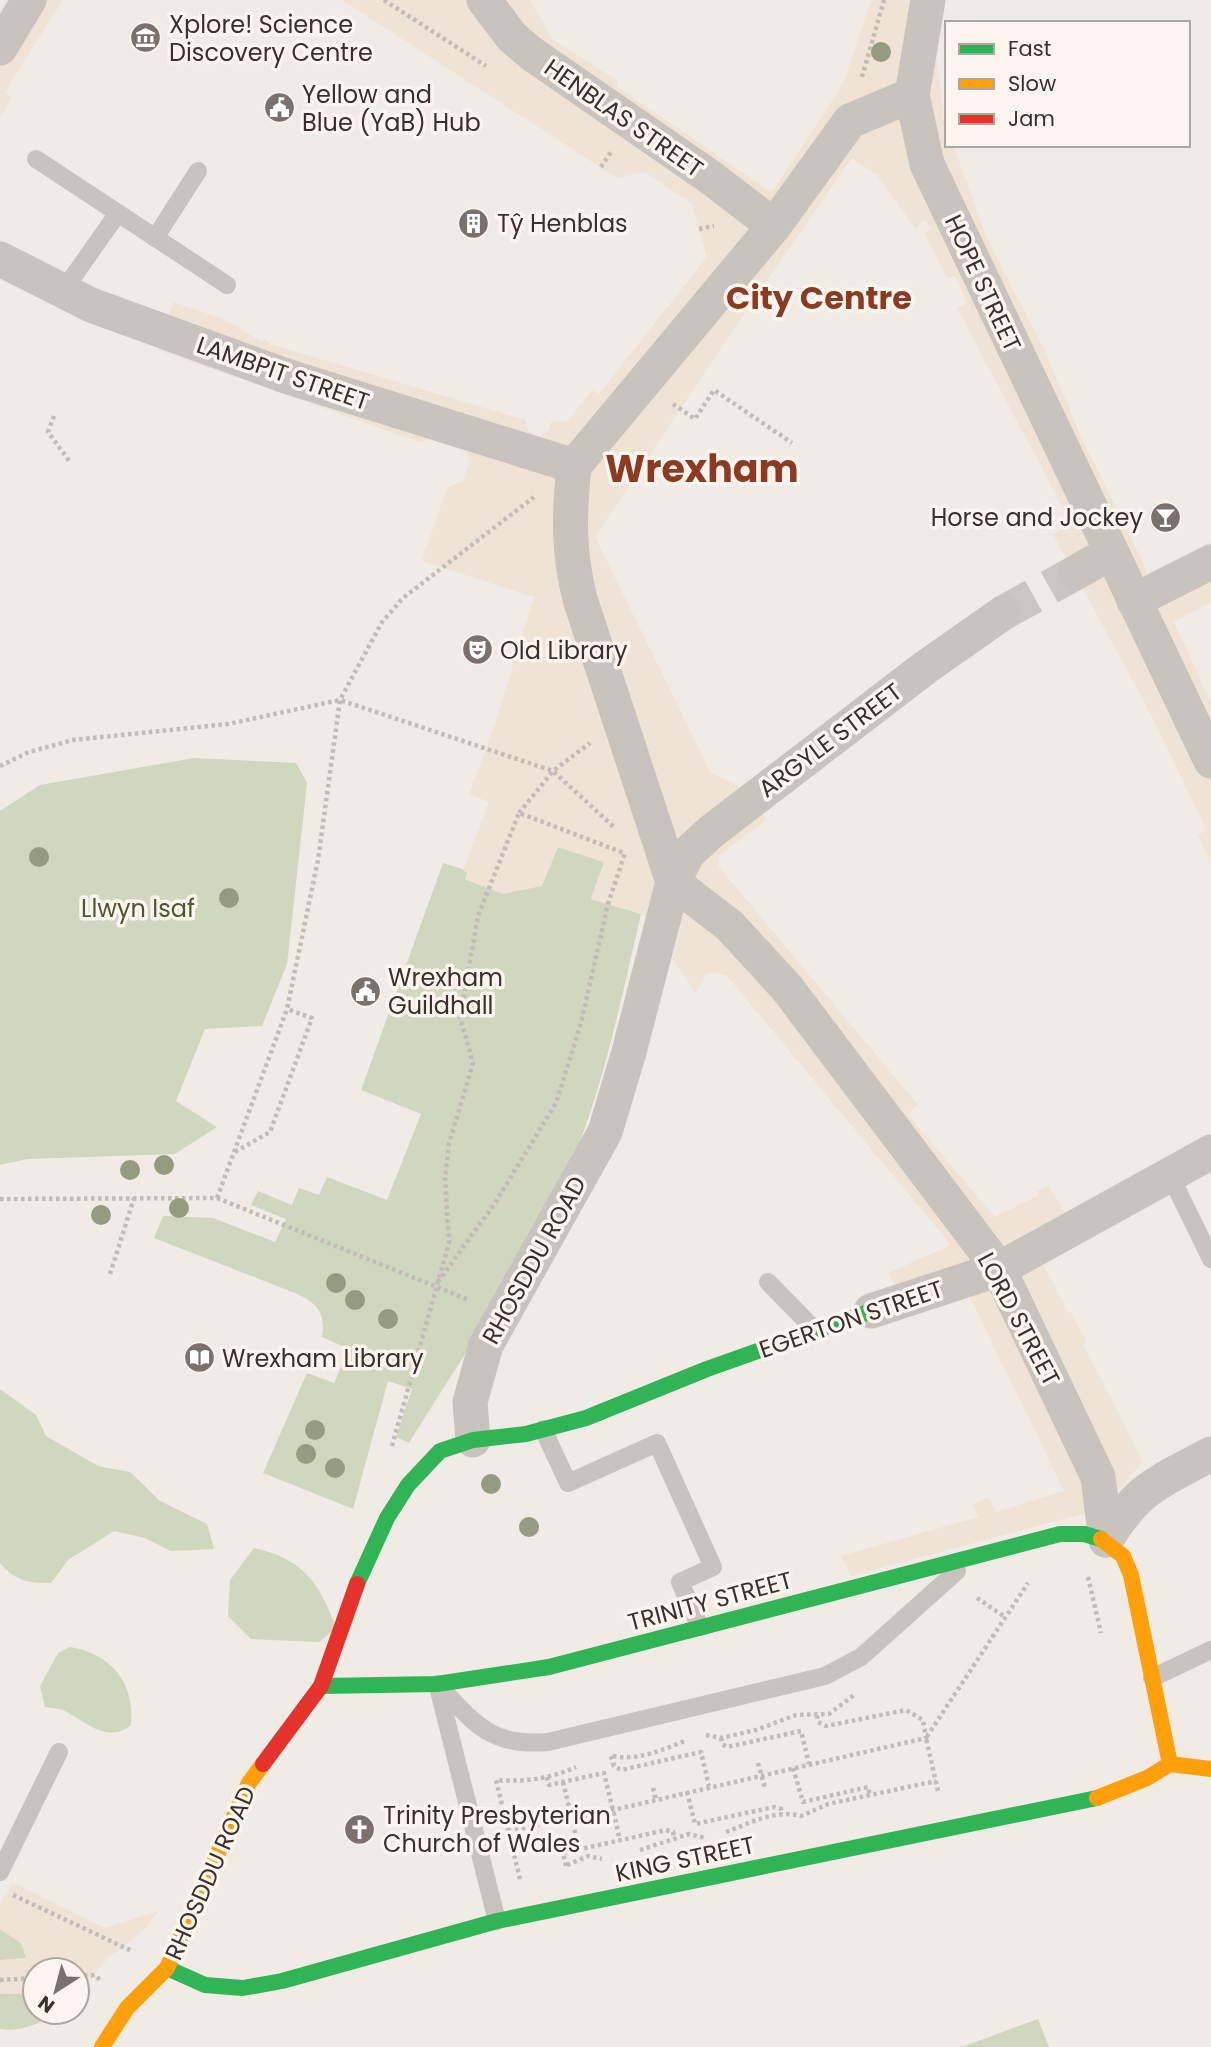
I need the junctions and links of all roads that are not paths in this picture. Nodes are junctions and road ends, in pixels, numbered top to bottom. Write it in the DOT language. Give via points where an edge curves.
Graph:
graph roads {
  1 [pos="29,0"];
  2 [pos="484,0"];
  3 [pos="928,0"];
  4 [pos="0,48"];
  5 [pos="912,95"];
  6 [pos="36,159"];
  7 [pos="198,172"];
  8 [pos="118,213"];
  9 [pos="774,226"];
  10 [pos="155,237"];
  11 [pos="0,259"];
  12 [pos="227,285"];
  13 [pos="63,291"];
  14 [pos="574,466"];
  15 [pos="1110,553"];
  16 [pos="1211,562"];
  17 [pos="1074,573"];
  18 [pos="1134,601"];
  19 [pos="990,622"];
  20 [pos="1211,761"];
  21 [pos="673,882"];
  22 [pos="1211,1152"];
  23 [pos="1170,1175"];
  24 [pos="1211,1259"];
  25 [pos="999,1269"];
  26 [pos="768,1282"];
  27 [pos="871,1311"];
  28 [pos="816,1331"];
  29 [pos="543,1429"];
  30 [pos="473,1440"];
  31 [pos="1211,1454"];
  32 [pos="1106,1540"];
  33 [pos="969,1560"];
  34 [pos="700,1627"];
  35 [pos="1211,1650"];
  36 [pos="1152,1678"];
  37 [pos="437,1684"];
  38 [pos="321,1686"];
  39 [pos="59,1752"];
  40 [pos="1170,1764"];
  41 [pos="1211,1769"];
  42 [pos="0,1872"];
  43 [pos="498,1921"];
  44 [pos="167,1968"];
  45 [pos="102,2047"];
  1 -- 4 [label="street"];
  2 -- 9 [label="street, HENBLAS STREET" via="531,54"];
  3 -- 5 [label="street, HOPE STREET"];
  5 -- 9 [label="street" via="850,121"];
  5 -- 15 [label="street, HOPE STREET" via="927,164"];
  6 -- 8 [label="lane"];
  7 -- 10 [label="lane"];
  8 -- 10 [label="lane"];
  8 -- 13 [label="lane"];
  9 -- 14 [label="street"];
  10 -- 12 [label="lane"];
  11 -- 13 [label="street, LAMBPIT STREET"];
  13 -- 14 [label="street, LAMBPIT STREET" via="289,377"];
  14 -- 21 [label="street" via="570,559"];
  15 -- 17 [label="street"];
  15 -- 18 [label="street, HOPE STREET"];
  16 -- 18 [label="street"];
  18 -- 20 [label="street, HOPE STREET"];
  19 -- 21 [label="street, ARGYLE STREET" via="712,831 688,853"];
  21 -- 25 [label="street, LORD STREET" via="730,926 787,988"];
  21 -- 30 [label="street, RHOSDDU ROAD" via="605,1132 486,1345 470,1402"];
  22 -- 23 [label="street, EGERTON STREET"];
  23 -- 24 [label="lane"];
  23 -- 25 [label="street, EGERTON STREET"];
  25 -- 27 [label="street, EGERTON STREET"];
  25 -- 32 [label="street, LORD STREET" via="1098,1477"];
  26 -- 28 [label="lane"];
  27 -- 28 [label="street, EGERTON STREET"];
  28 -- 29 [label="street, EGERTON STREET" via="586,1418"];
  29 -- 30 [label="street, EGERTON STREET"];
  29 -- 34 [label="lane" via="568,1483 657,1443 713,1567 680,1582"];
  30 -- 38 [label="street, RHOSDDU ROAD" via="440,1451 408,1485 387,1518 364,1563"];
  31 -- 32 [label="street" via="1137,1496"];
  32 -- 33 [label="street, TRINITY STREET" via="1060,1534"];
  32 -- 36 [label="street" via="1123,1556 1130,1575"];
  33 -- 34 [label="street, TRINITY STREET"];
  33 -- 37 [label="lane" via="845,1668 548,1742 506,1742 486,1732"];
  34 -- 37 [label="street, TRINITY STREET" via="549,1667"];
  35 -- 36 [label="lane"];
  36 -- 40 [label="street"];
  37 -- 38 [label="street, TRINITY STREET"];
  37 -- 43 [label="lane"];
  38 -- 44 [label="street, RHOSDDU ROAD" via="250,1783"];
  39 -- 42 [label="lane"];
  40 -- 41 [label="street"];
  40 -- 43 [label="street, KING STREET" via="1104,1796"];
  43 -- 44 [label="street, KING STREET" via="243,1988 205,1985"];
  44 -- 45 [label="street, RHOSDDU ROAD" via="127,2008"];
}
